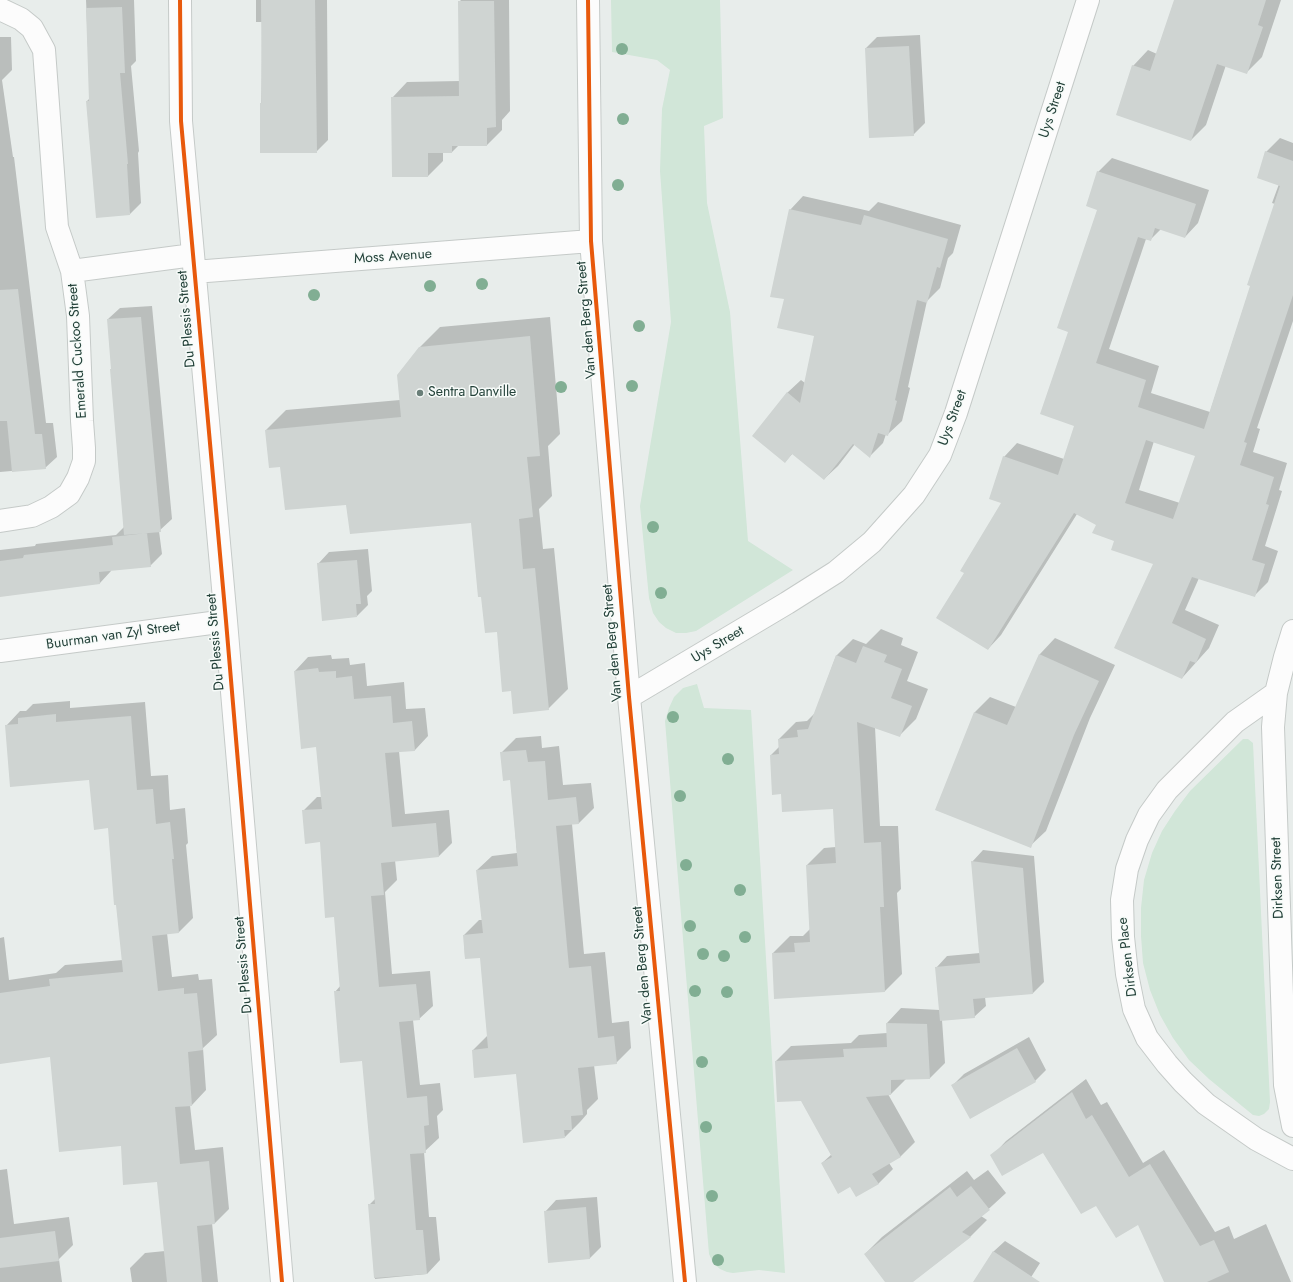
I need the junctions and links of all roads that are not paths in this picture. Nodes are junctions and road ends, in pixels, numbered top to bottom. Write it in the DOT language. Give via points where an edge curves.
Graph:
graph roads {
  1 [pos="180,0"];
  2 [pos="588,0"];
  3 [pos="1088,0"];
  4 [pos="0,9"];
  5 [pos="591,241"];
  6 [pos="193,264"];
  7 [pos="72,271"];
  8 [pos="0,521"];
  9 [pos="226,621"];
  10 [pos="1293,631"];
  11 [pos="0,651"];
  12 [pos="1276,693"];
  13 [pos="629,697"];
  14 [pos="1293,1126"];
  15 [pos="1293,1159"];
  16 [pos="282,1282"];
  17 [pos="685,1282"];
  1 -- 6 [label="street, Du Plessis Street" via="181,121"];
  2 -- 5 [label="street, Van den Berg Street"];
  3 -- 13 [label="street, Uys Street" via="956,413 940,455 914,495 872,542 836,572 787,604"];
  4 -- 7 [label="street, Emerald Cuckoo Street" via="21,19 32,28 44,50 57,227"];
  5 -- 6 [label="street, Moss Avenue"];
  5 -- 13 [label="street, Van den Berg Street"];
  6 -- 7 [label="street, Moss Avenue"];
  6 -- 9 [label="street, Du Plessis Street"];
  7 -- 8 [label="street, Emerald Cuckoo Street" via="78,316 84,461 69,494 52,507 32,516"];
  9 -- 11 [label="street, Buurman van Zyl Street"];
  9 -- 16 [label="street, Du Plessis Street"];
  10 -- 12 [label="street, Dirksen Street"];
  12 -- 14 [label="street, Dirksen Street" via="1273,727 1285,1085"];
  12 -- 15 [label="street, Dirksen Place" via="1225,731 1167,790 1149,815 1127,869 1122,900 1123,937 1134,1009 1147,1038 1166,1064 1206,1104 1256,1139"];
  13 -- 17 [label="street, Van den Berg Street"];
}
